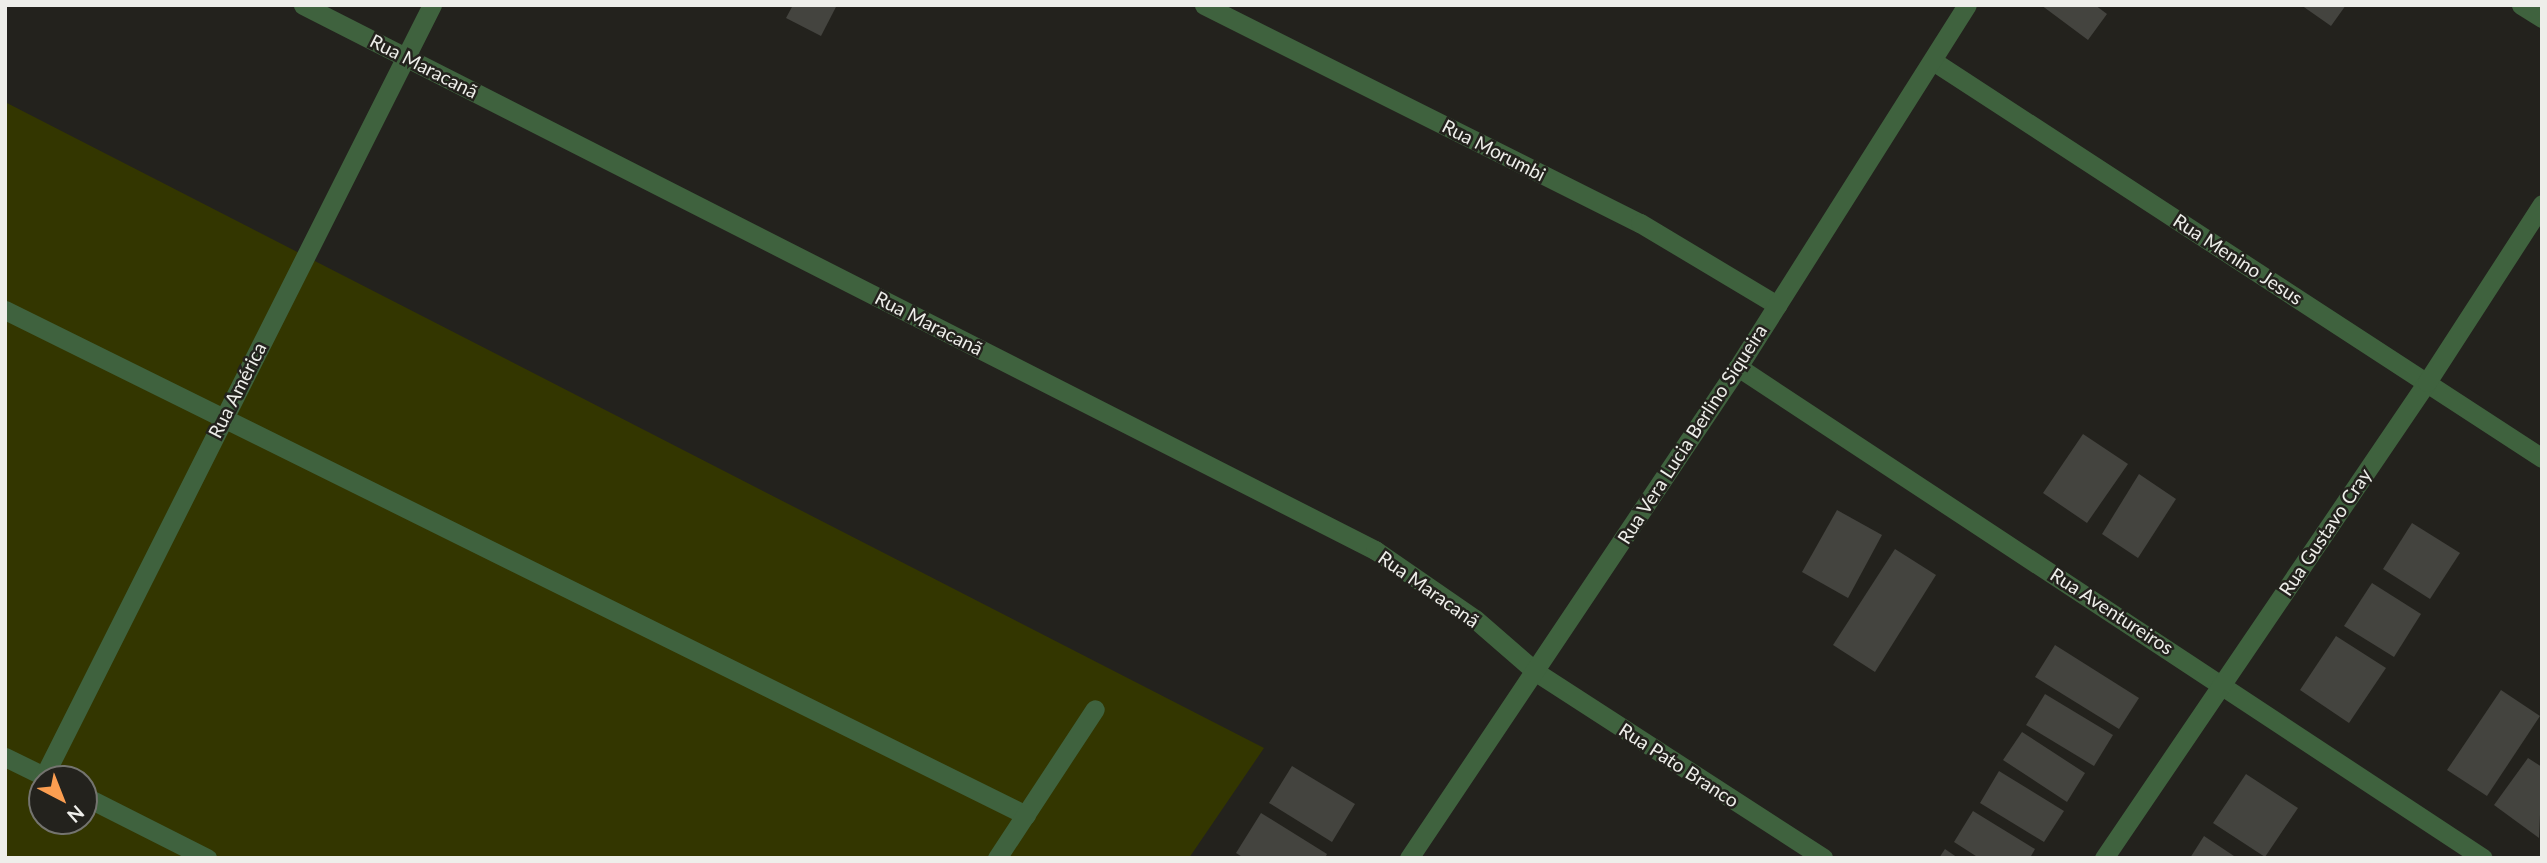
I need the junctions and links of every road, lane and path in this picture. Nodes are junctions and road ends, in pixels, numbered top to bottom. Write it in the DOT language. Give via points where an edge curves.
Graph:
graph roads {
  1 [pos="303,5"];
  2 [pos="432,5"];
  3 [pos="1204,5"];
  4 [pos="1967,5"];
  5 [pos="2521,5"];
  6 [pos="2542,18"];
  7 [pos="405,57"];
  8 [pos="1933,61"];
  9 [pos="2542,204"];
  10 [pos="1777,305"];
  11 [pos="5,310"];
  12 [pos="1738,367"];
  13 [pos="2427,382"];
  14 [pos="223,416"];
  15 [pos="2542,458"];
  16 [pos="1536,672"];
  17 [pos="2223,683"];
  18 [pos="1095,709"];
  19 [pos="5,757"];
  20 [pos="53,765"];
  21 [pos="28,768"];
  22 [pos="98,803"];
  23 [pos="1026,815"];
  24 [pos="207,858"];
  25 [pos="997,858"];
  26 [pos="1409,858"];
  27 [pos="1823,858"];
  28 [pos="2104,858"];
  29 [pos="2483,858"];
  1 -- 7 [label="street, Rua Maracanã"];
  2 -- 7 [label="street, Rua América"];
  3 -- 10 [label="street, Rua Morumbi" via="1640,223"];
  4 -- 8 [label="street, Rua Vera Lucia Berlino Siqueira"];
  5 -- 6 [label="street"];
  7 -- 14 [label="street, Rua América"];
  7 -- 16 [label="street, Rua Maracanã" via="1375,550 1475,619"];
  8 -- 10 [label="street, Rua Vera Lucia Berlino Siqueira"];
  8 -- 13 [label="street, Rua Menino Jesus"];
  9 -- 13 [label="street, Rua Gustavo Cray"];
  10 -- 12 [label="street, Rua Vera Lucia Berlino Siqueira"];
  11 -- 14 [label="street"];
  12 -- 16 [label="street, Rua Vera Lucia Berlino Siqueira"];
  12 -- 17 [label="street, Rua Aventureiros"];
  13 -- 15 [label="street, Rua Menino Jesus"];
  13 -- 17 [label="street, Rua Gustavo Cray"];
  14 -- 20 [label="street, Rua América"];
  14 -- 23 [label="street"];
  16 -- 26 [label="street, Rua Vera Lucia Berlino Siqueira"];
  16 -- 27 [label="street, Rua Pato Branco"];
  17 -- 28 [label="street, Rua Gustavo Cray"];
  17 -- 29 [label="street, Rua Aventureiros"];
  18 -- 23 [label="street"];
  19 -- 21 [label="street"];
  22 -- 24 [label="street"];
  23 -- 25 [label="street"];
}
